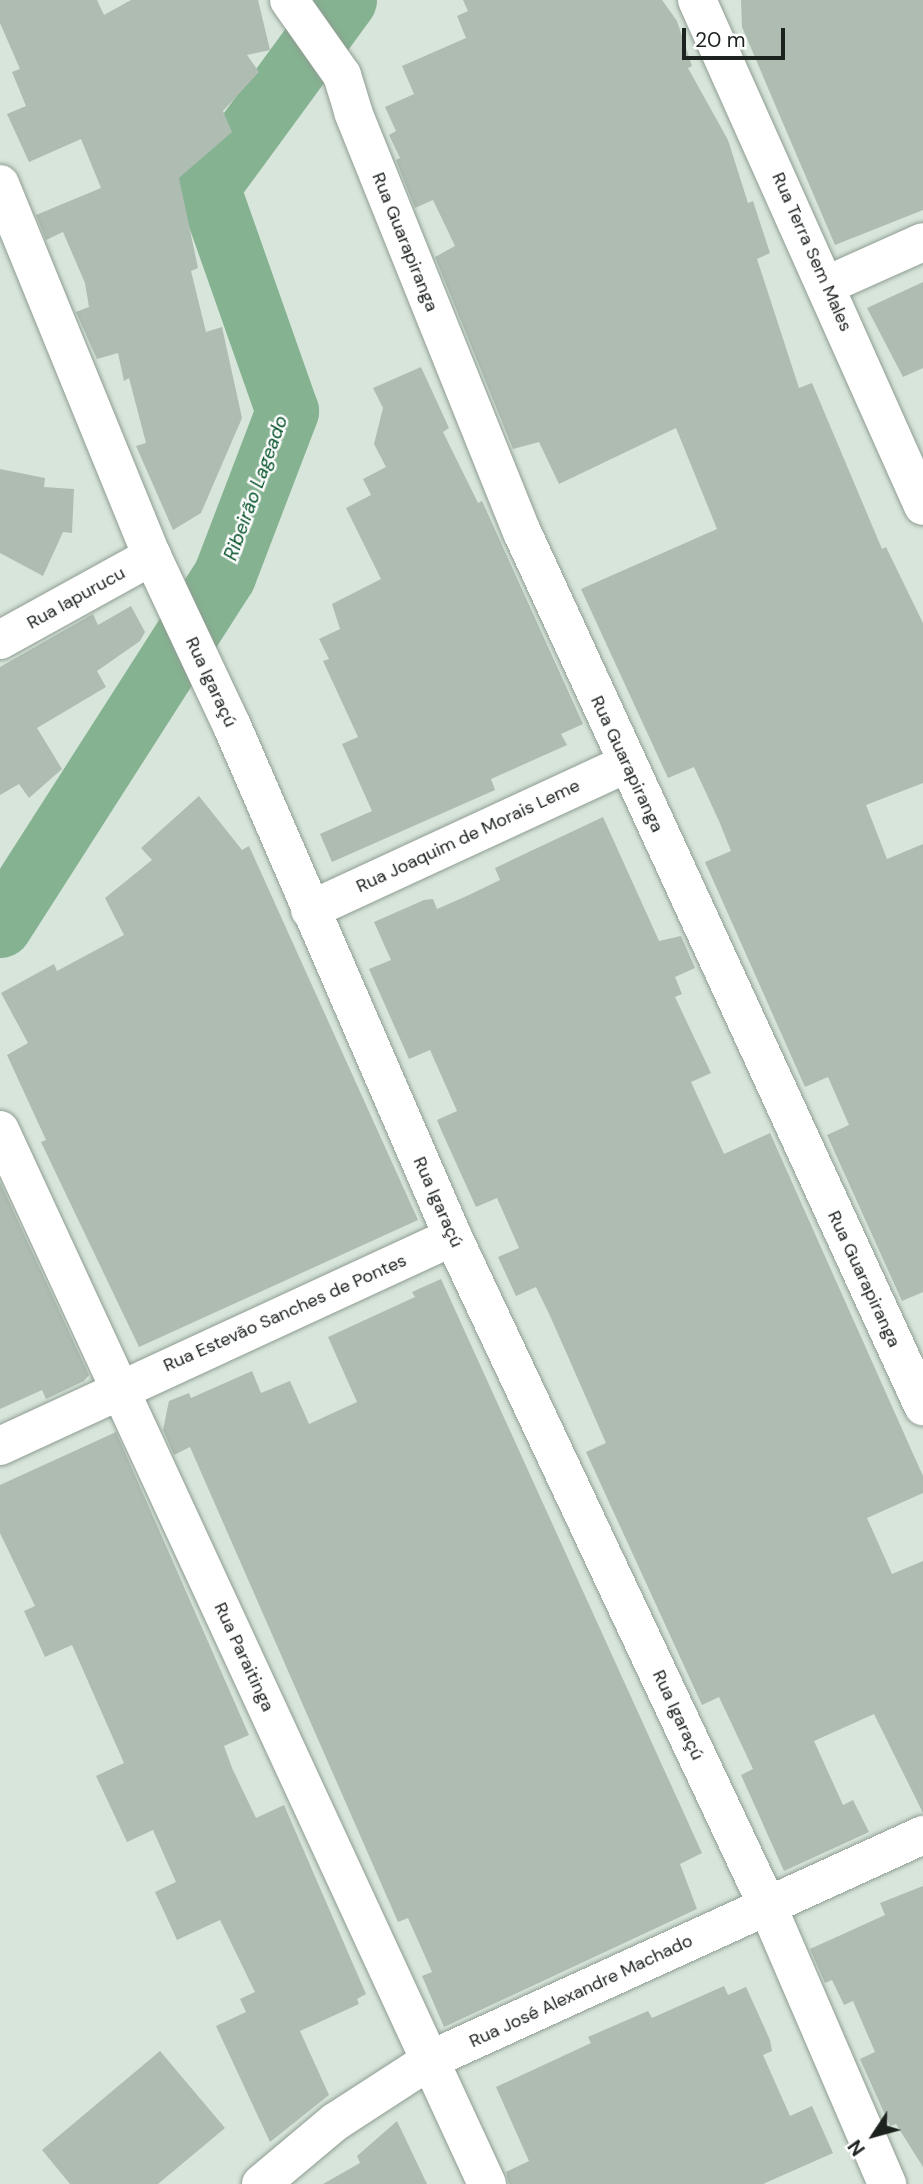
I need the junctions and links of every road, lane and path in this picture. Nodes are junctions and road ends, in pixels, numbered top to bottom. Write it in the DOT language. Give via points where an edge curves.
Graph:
graph roads {
  1 [pos="289,0"];
  2 [pos="707,3"];
  3 [pos="4,197"];
  4 [pos="923,242"];
  5 [pos="827,285"];
  6 [pos="923,506"];
  7 [pos="154,562"];
  8 [pos="0,640"];
  9 [pos="626,764"];
  10 [pos="310,910"];
  11 [pos="0,1130"];
  12 [pos="453,1237"];
  13 [pos="118,1389"];
  14 [pos="923,1406"];
  15 [pos="0,1446"];
  16 [pos="923,1835"];
  17 [pos="767,1905"];
  18 [pos="432,2059"];
  19 [pos="261,2184"];
  20 [pos="487,2184"];
  21 [pos="887,2184"];
  1 -- 9 [label="street, Rua Guarapiranga" via="342,75 353,113 522,532"];
  2 -- 5 [label="street, Rua Terra Sem Males"];
  3 -- 7 [label="street, Rua Igaraçú"];
  4 -- 5 [label="street"];
  5 -- 6 [label="street, Rua Terra Sem Males"];
  7 -- 8 [label="street, Rua Iapurucu"];
  7 -- 10 [label="street, Rua Igaraçú" via="216,691"];
  9 -- 10 [label="street, Rua Joaquim de Morais Leme"];
  9 -- 14 [label="street, Rua Guarapiranga"];
  10 -- 12 [label="street, Rua Igaraçú"];
  11 -- 13 [label="street, Rua Paraitinga"];
  12 -- 13 [label="street, Rua Estevão Sanches de Pontes"];
  12 -- 17 [label="street, Rua Igaraçú"];
  13 -- 15 [label="street, Rua Estevão Sanches de Pontes"];
  13 -- 18 [label="street, Rua Paraitinga"];
  16 -- 17 [label="street, Rua José Alexandre Machado"];
  17 -- 18 [label="street, Rua José Alexandre Machado"];
  17 -- 21 [label="street, Rua Igaraçú"];
  18 -- 19 [label="street, Rua José Alexandre Machado" via="335,2122"];
  18 -- 20 [label="street, Rua Paraitinga"];
}
